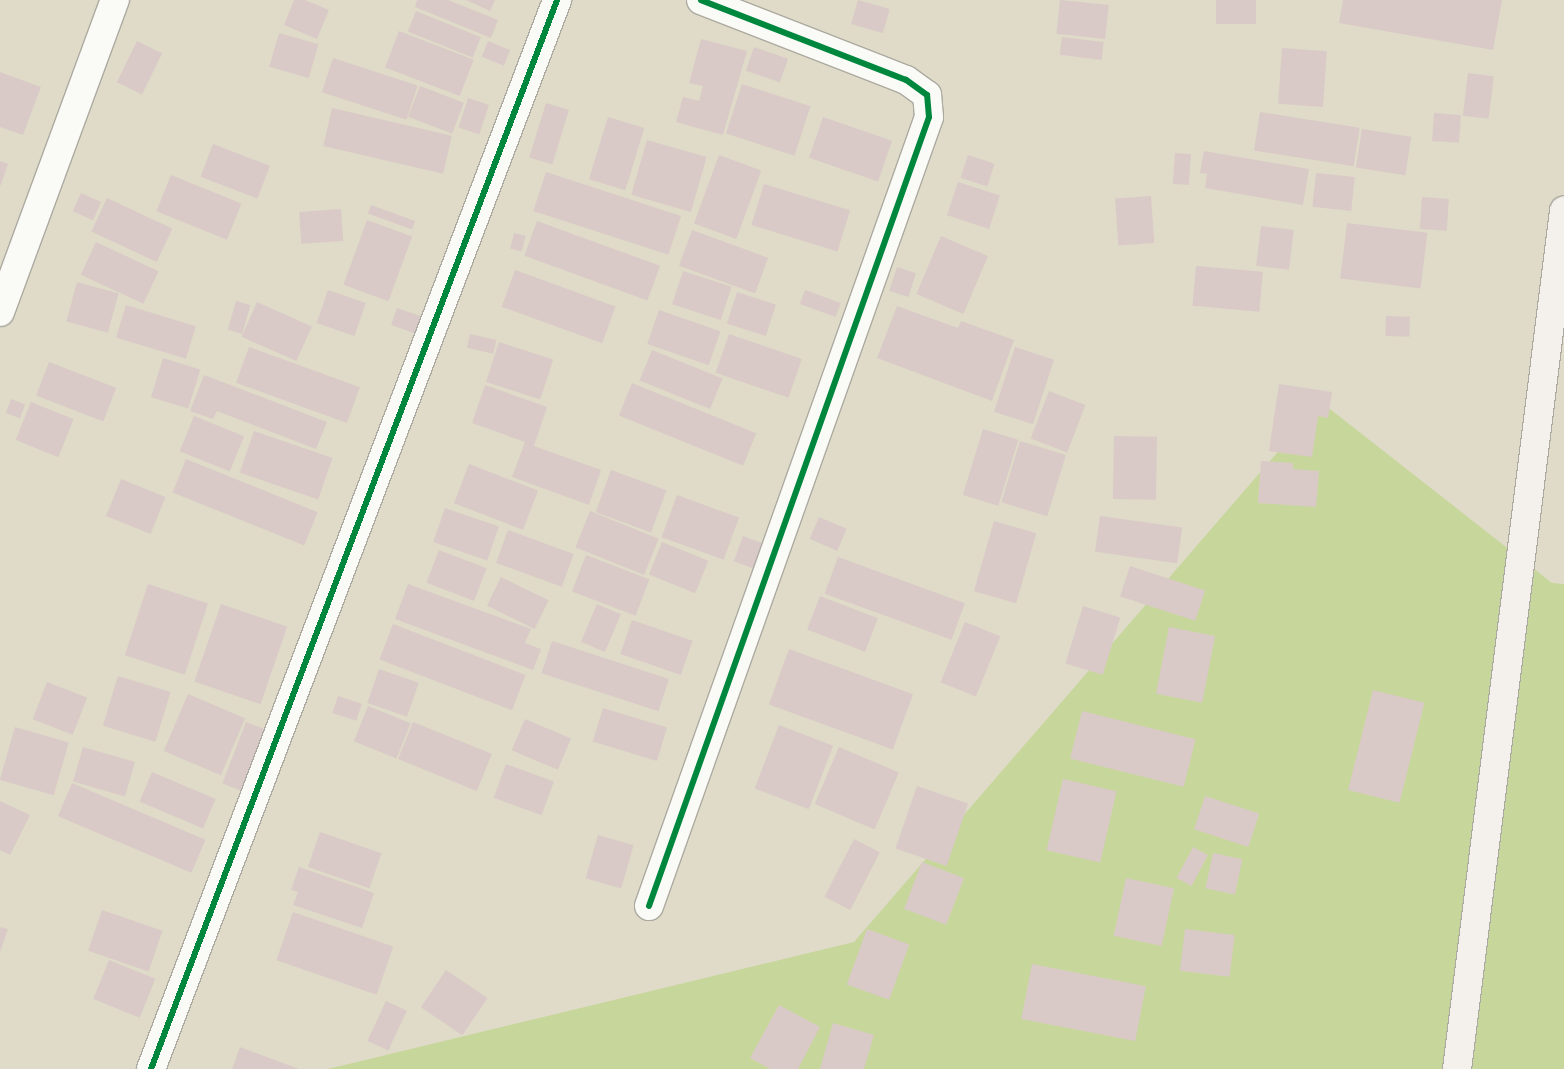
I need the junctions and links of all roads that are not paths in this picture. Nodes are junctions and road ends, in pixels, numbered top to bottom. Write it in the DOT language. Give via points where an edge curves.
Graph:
graph roads {
  1 [pos="115,0"];
  2 [pos="557,0"];
  3 [pos="701,0"];
  4 [pos="1564,211"];
  5 [pos="0,312"];
  6 [pos="1558,319"];
  7 [pos="649,906"];
  8 [pos="151,1069"];
  9 [pos="1457,1069"];
  1 -- 5 [label="street"];
  2 -- 8 [label="street"];
  3 -- 7 [label="street" via="906,80 927,95 929,117"];
  4 -- 6 [label="street"];
  6 -- 9 [label="street"];
}
